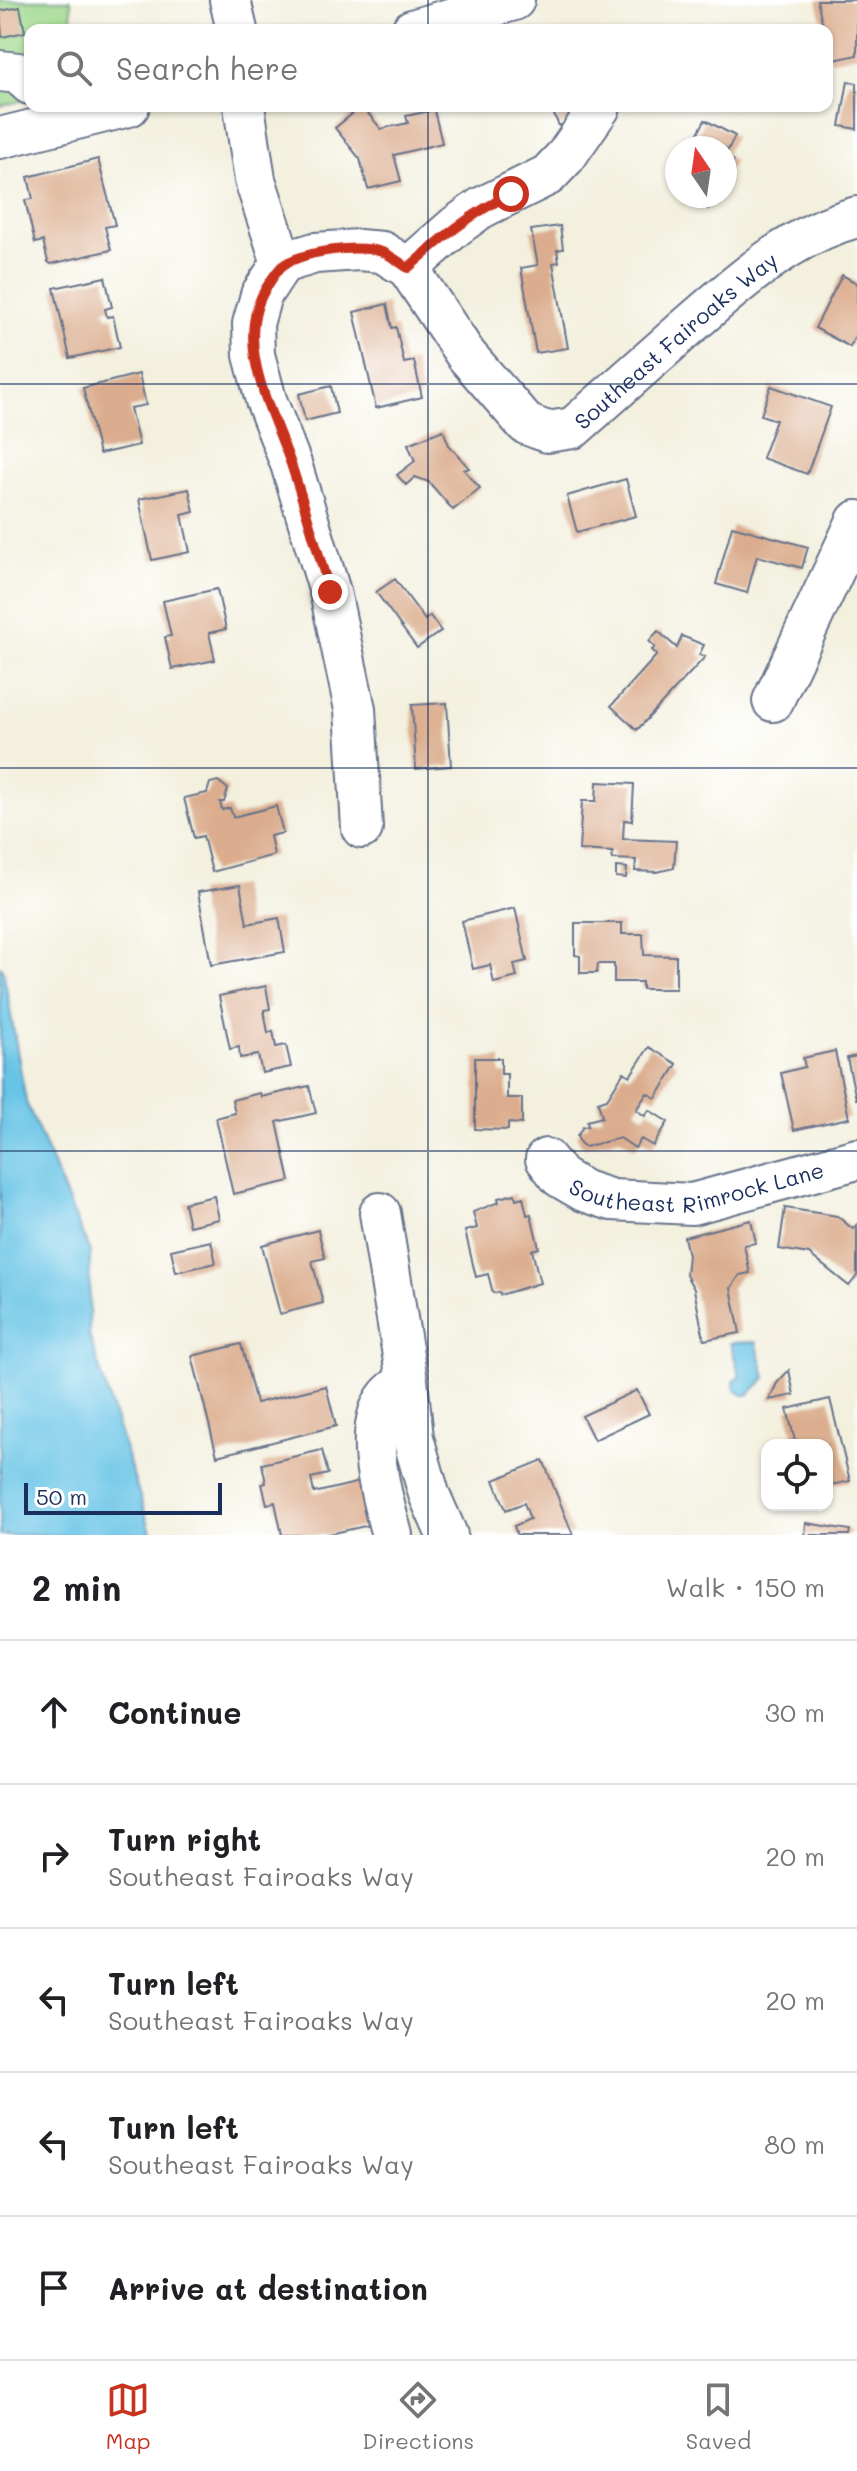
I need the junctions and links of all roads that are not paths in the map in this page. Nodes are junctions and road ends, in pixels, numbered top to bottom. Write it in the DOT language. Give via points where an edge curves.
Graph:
graph roads {
  1 [pos="230,0"];
  2 [pos="514,0"];
  3 [pos="236,24"];
  4 [pos="432,24"];
  5 [pos="0,71"];
  6 [pos="24,78"];
  7 [pos="79,112"];
  8 [pos="245,112"];
  9 [pos="597,112"];
  10 [pos="38,117"];
  11 [pos="0,138"];
  12 [pos="857,217"];
  13 [pos="282,263"];
  14 [pos="408,268"];
  15 [pos="857,521"];
  16 [pos="773,701"];
  17 [pos="362,828"];
  18 [pos="546,1159"];
  19 [pos="857,1159"];
  20 [pos="380,1213"];
  21 [pos="407,1380"];
  22 [pos="392,1535"];
  23 [pos="447,1535"];
  1 -- 3 [label="street"];
  2 -- 4 [label="street"];
  5 -- 6 [label="street"];
  7 -- 10 [label="street"];
  8 -- 13 [label="street" via="255,180"];
  9 -- 14 [label="street" via="548,175 481,208"];
  10 -- 11 [label="street"];
  12 -- 14 [label="street, Southeast Fairoaks Way" via="778,252 573,428 547,432 526,424 466,355"];
  13 -- 14 [label="street" via="315,253 359,250 382,252"];
  13 -- 17 [label="street" via="261,295 253,324 254,355 330,592 355,709"];
  15 -- 16 [label="street"];
  18 -- 19 [label="street, Southeast Rimrock Lane" via="560,1177 612,1200 692,1204"];
  20 -- 21 [label="street"];
  21 -- 22 [label="street" via="387,1397 375,1426 375,1456"];
  21 -- 23 [label="street" via="413,1438"];
}
